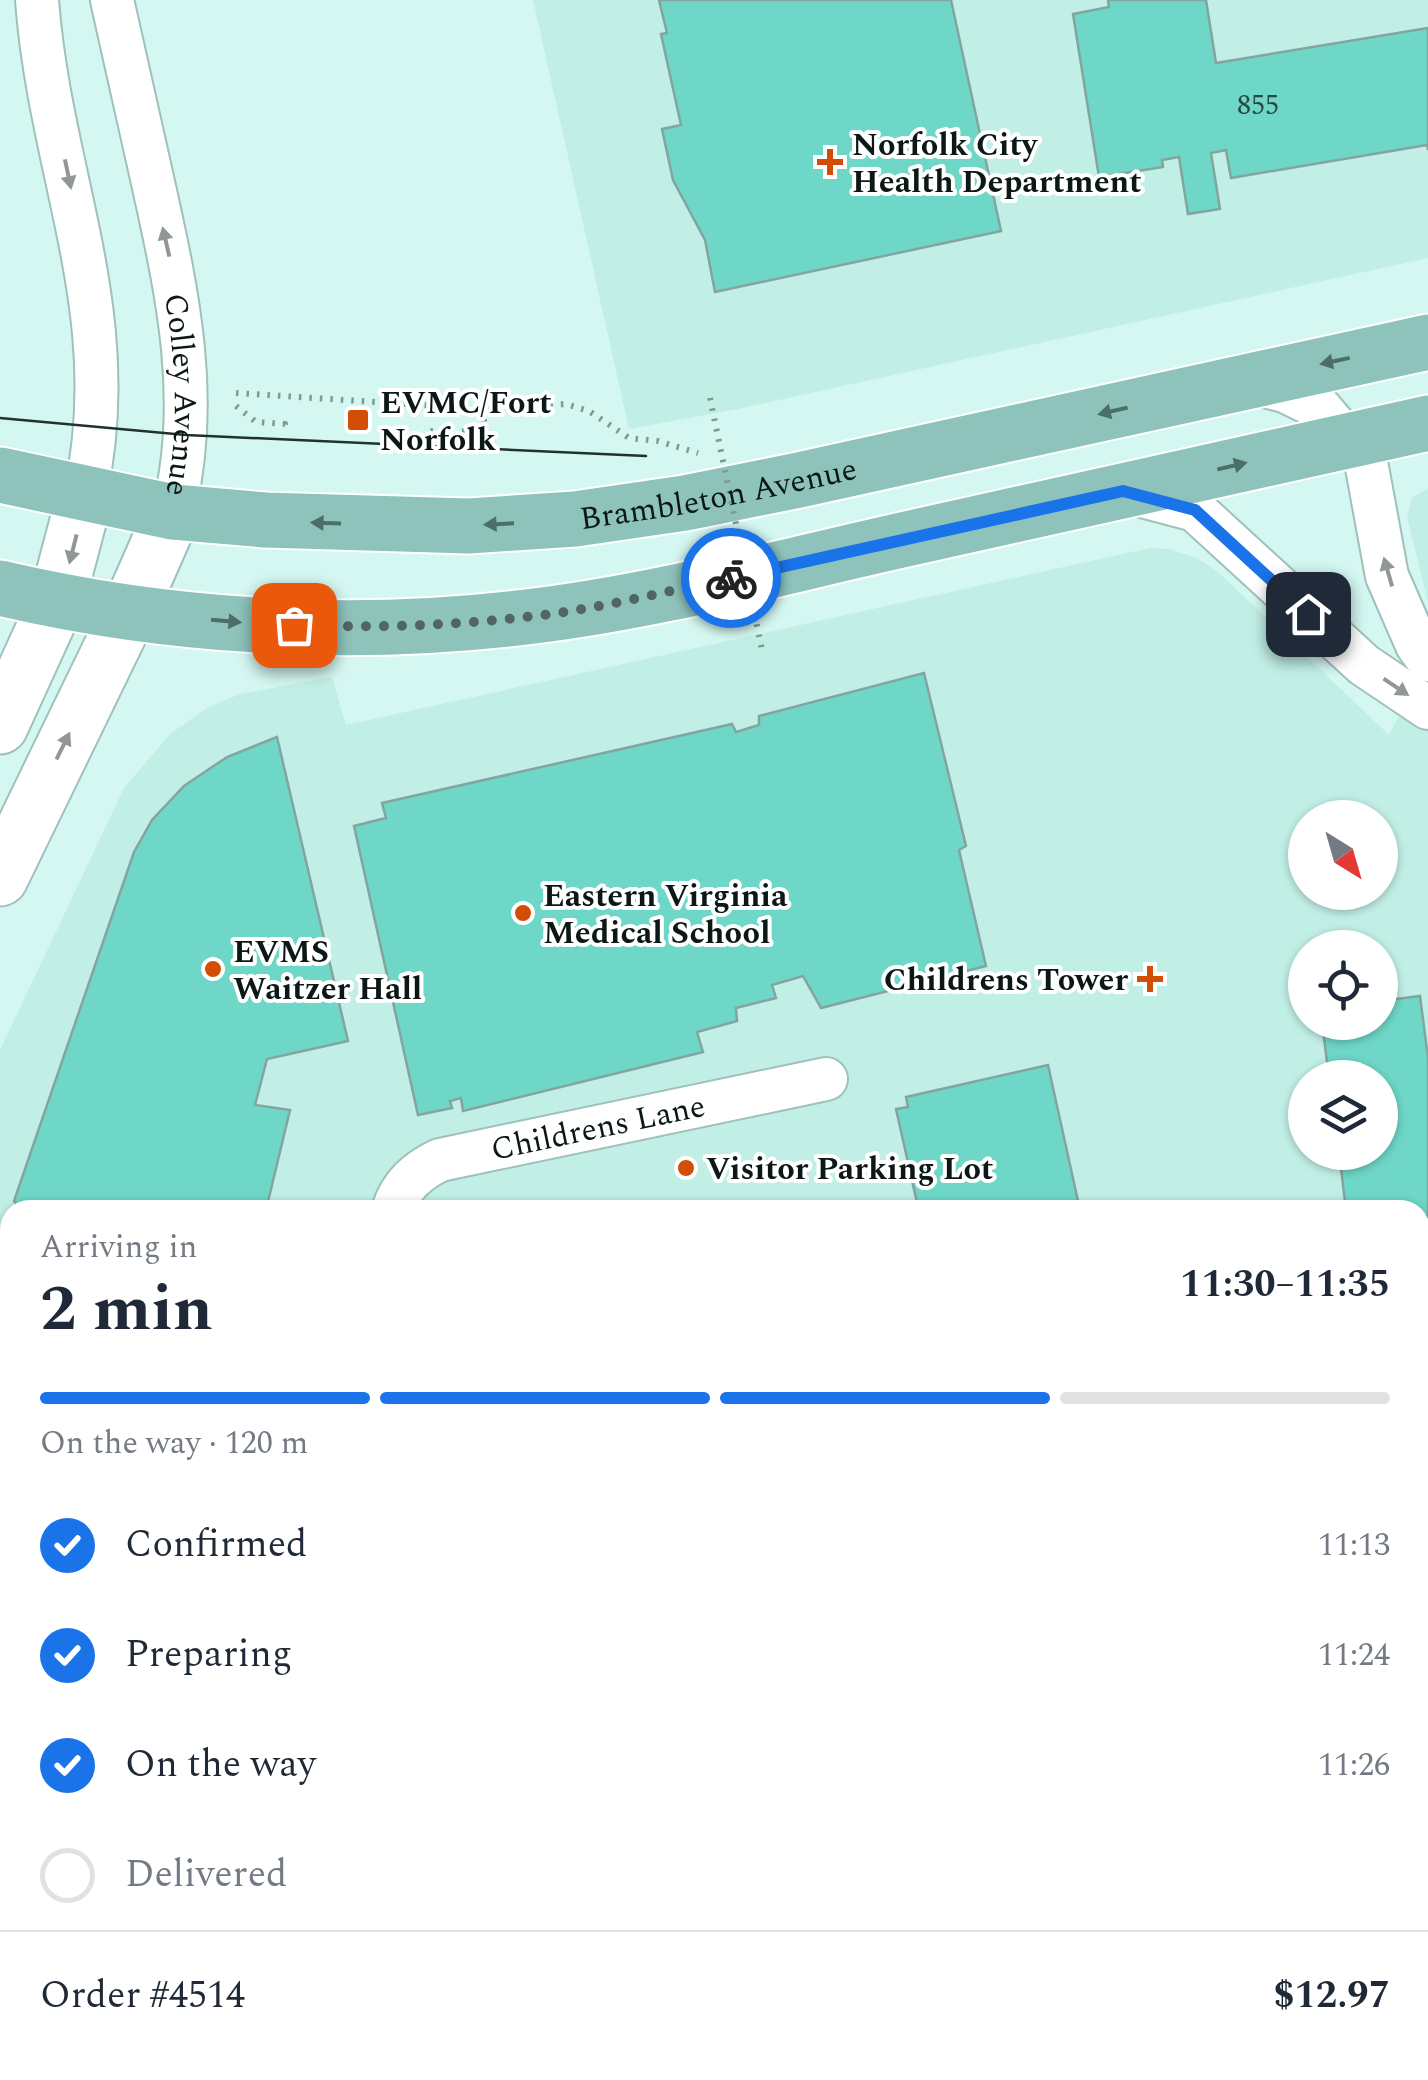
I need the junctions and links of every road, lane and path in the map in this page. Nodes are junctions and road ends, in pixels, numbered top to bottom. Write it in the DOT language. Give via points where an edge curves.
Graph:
graph roads {
  1 [pos="38,0"];
  2 [pos="112,0"];
  3 [pos="1428,342"];
  4 [pos="1242,381"];
  5 [pos="236,393"];
  6 [pos="710,398"];
  7 [pos="236,406"];
  8 [pos="484,409"];
  9 [pos="1428,423"];
  10 [pos="283,430"];
  11 [pos="425,437"];
  12 [pos="1350,440"];
  13 [pos="733,453"];
  14 [pos="0,474"];
  15 [pos="1123,491"];
  16 [pos="85,495"];
  17 [pos="173,512"];
  18 [pos="0,588"];
  19 [pos="57,601"];
  20 [pos="129,612"];
  21 [pos="763,655"];
  22 [pos="1428,660"];
  23 [pos="1428,708"];
  24 [pos="0,726"];
  25 [pos="0,878"];
  26 [pos="826,1079"];
  27 [pos="397,1200"];
  1 -- 16 [label="street, one-way" via="94,316 98,402"];
  17 -- 2 [label="street, Colley Avenue, one-way" via="186,435 184,345"];
  3 -- 4 [label="main road, Brambleton Avenue, one-way"];
  4 -- 12 [label="street" via="1320,408"];
  4 -- 17 [label="main road, Brambleton Avenue, one-way" via="799,480 574,519 370,525"];
  5 -- 8 [label="path"];
  6 -- 21 [label="path, bridge"];
  7 -- 10 [label="path" via="256,422 285,424"];
  8 -- 11 [label="path" via="484,432 426,431"];
  8 -- 13 [label="path" via="566,404 629,438 714,458"];
  9 -- 12 [label="main road"];
  15 -- 12 [label="main road, one-way"];
  22 -- 12 [label="street, one-way" via="1387,576 1366,462"];
  14 -- 16 [label="main road, Brambleton Avenue"];
  20 -- 15 [label="main road, one-way" via="326,626 528,617"];
  15 -- 23 [label="street, one-way" via="1195,510 1364,665"];
  16 -- 17 [label="main road, Brambleton Avenue"];
  16 -- 19 [label="main road, one-way"];
  17 -- 20 [label="main road, Colley Avenue"];
  18 -- 19 [label="main road"];
  19 -- 20 [label="main road"];
  19 -- 24 [label="main road"];
  25 -- 20 [label="main road, Colley Avenue, one-way"];
  26 -- 27 [label="street, Childrens Lane" via="440,1160 416,1174"];
}
